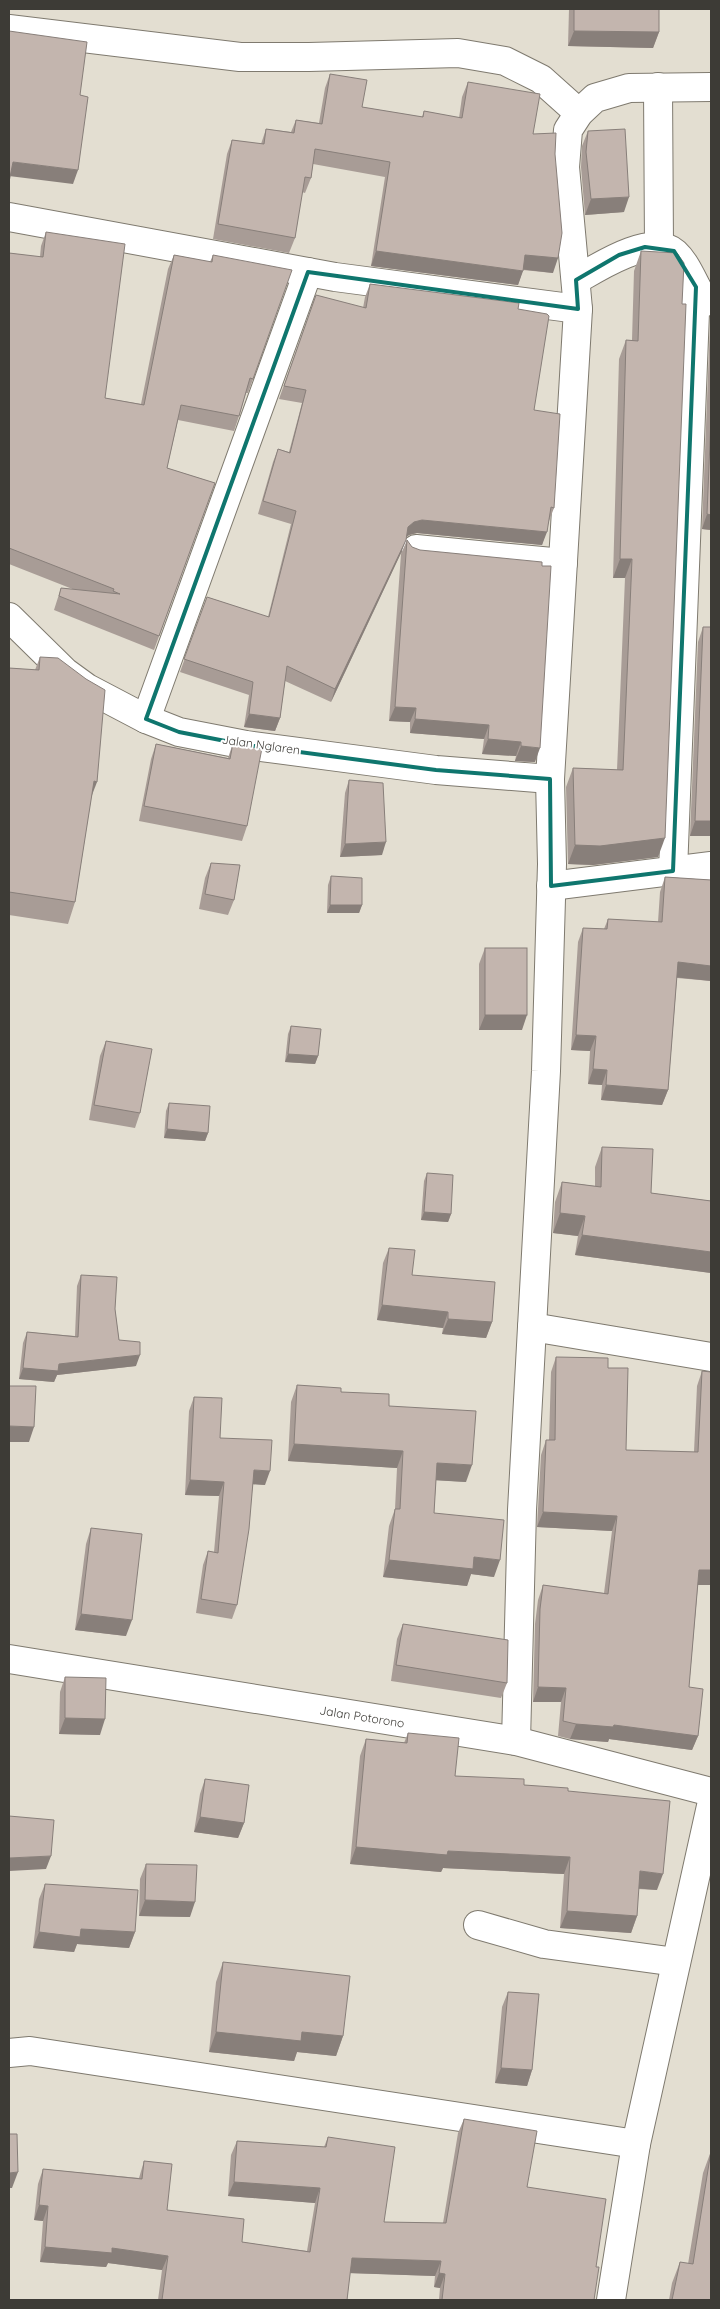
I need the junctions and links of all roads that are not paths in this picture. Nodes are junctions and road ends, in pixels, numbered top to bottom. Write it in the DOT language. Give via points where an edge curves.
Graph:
graph roads {
  1 [pos="9,29"];
  2 [pos="658,87"];
  3 [pos="711,87"];
  4 [pos="580,113"];
  5 [pos="9,217"];
  6 [pos="658,248"];
  7 [pos="308,272"];
  8 [pos="576,280"];
  9 [pos="703,297"];
  10 [pos="578,309"];
  11 [pos="416,549"];
  12 [pos="563,564"];
  13 [pos="9,617"];
  14 [pos="146,719"];
  15 [pos="550,779"];
  16 [pos="711,866"];
  17 [pos="673,871"];
  18 [pos="552,886"];
  19 [pos="532,1327"];
  20 [pos="711,1357"];
  21 [pos="9,1659"];
  22 [pos="516,1741"];
  23 [pos="711,1792"];
  24 [pos="711,1806"];
  25 [pos="478,1925"];
  26 [pos="676,1962"];
  27 [pos="9,2053"];
  28 [pos="636,2144"];
  29 [pos="611,2300"];
  1 -- 4 [label="street" via="240,57 458,54 506,61 541,79"];
  2 -- 3 [label="street"];
  2 -- 4 [label="street" via="629,88 595,98"];
  2 -- 6 [label="street"];
  4 -- 8 [label="street" via="568,130 565,167"];
  5 -- 7 [label="street"];
  6 -- 8 [label="street" via="619,255"];
  6 -- 9 [label="street" via="674,251"];
  7 -- 10 [label="street"];
  7 -- 14 [label="street"];
  8 -- 10 [label="street"];
  9 -- 17 [label="street"];
  10 -- 12 [label="street"];
  11 -- 12 [label="street"];
  12 -- 15 [label="street"];
  13 -- 14 [label="street, Jalan Nglaren" via="65,672 94,692"];
  14 -- 15 [label="street, Jalan Nglaren" via="179,732 246,745 436,770"];
  15 -- 18 [label="street"];
  16 -- 17 [label="street"];
  17 -- 18 [label="street"];
  18 -- 19 [label="street"];
  19 -- 20 [label="street"];
  19 -- 22 [label="street" via="522,1510"];
  21 -- 22 [label="street, Jalan Potorono"];
  22 -- 23 [label="street, Jalan Potorono"];
  24 -- 26 [label="street"];
  25 -- 26 [label="street" via="544,1944"];
  26 -- 28 [label="street"];
  27 -- 28 [label="street" via="30,2051"];
  28 -- 29 [label="street"];
}
